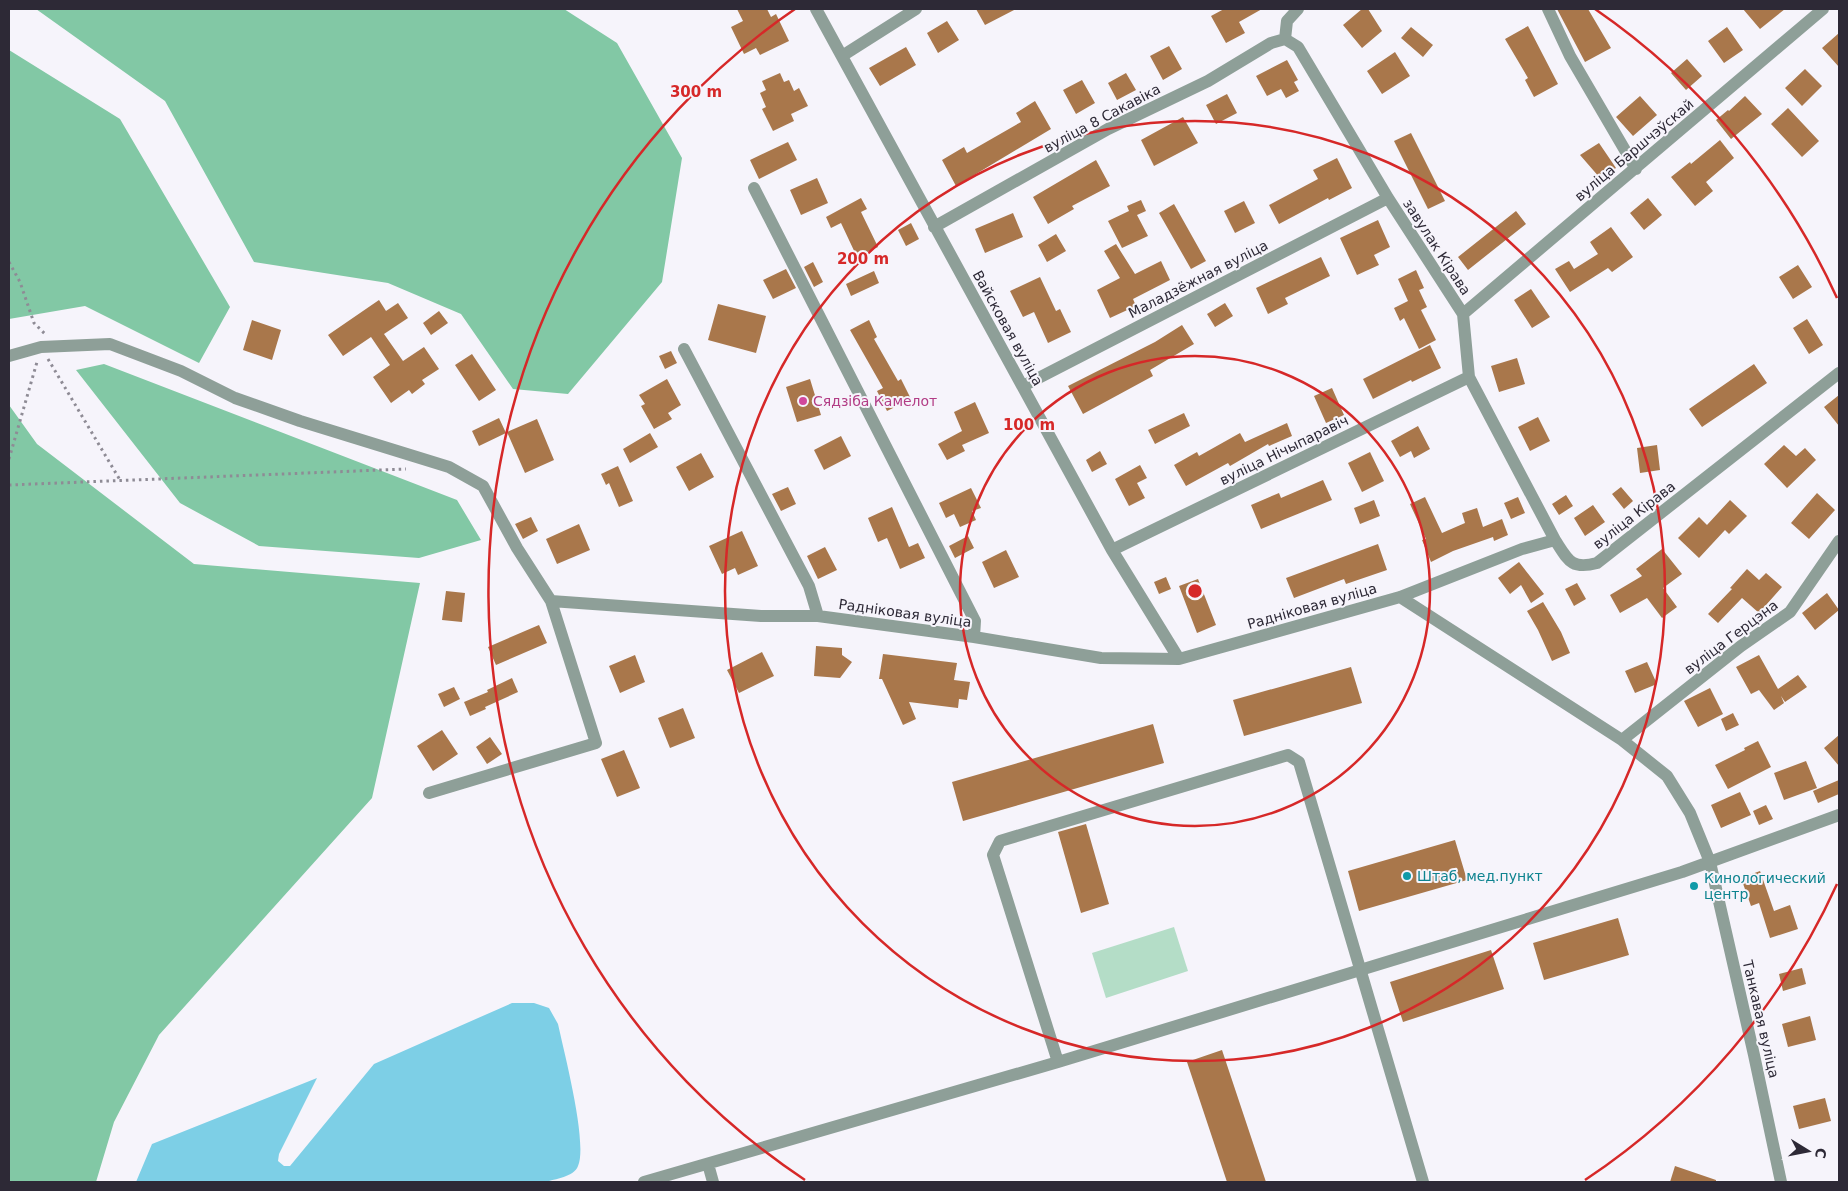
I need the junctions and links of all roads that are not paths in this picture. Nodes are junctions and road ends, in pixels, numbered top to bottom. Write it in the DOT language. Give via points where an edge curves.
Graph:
graph roads {
  1 [pos="816,9"];
  2 [pos="916,9"];
  3 [pos="1298,9"];
  4 [pos="1548,9"];
  5 [pos="1823,9"];
  6 [pos="1285,39"];
  7 [pos="842,56"];
  8 [pos="1636,168"];
  9 [pos="754,188"];
  10 [pos="1388,198"];
  11 [pos="934,227"];
  12 [pos="1463,314"];
  13 [pos="684,349"];
  14 [pos="9,356"];
  15 [pos="1839,373"];
  16 [pos="1469,378"];
  17 [pos="1022,386"];
  18 [pos="1555,540"];
  19 [pos="1839,541"];
  20 [pos="1112,550"];
  21 [pos="1400,597"];
  22 [pos="551,601"];
  23 [pos="818,616"];
  24 [pos="974,637"];
  25 [pos="1179,659"];
  26 [pos="1622,740"];
  27 [pos="429,793"];
  28 [pos="1839,815"];
  29 [pos="1710,862"];
  30 [pos="1362,970"];
  31 [pos="1058,1062"];
  32 [pos="708,1164"];
  33 [pos="644,1182"];
  34 [pos="713,1182"];
  35 [pos="1423,1182"];
  36 [pos="1781,1182"];
  1 -- 7 [label="street, Вайсковая вуліца"];
  2 -- 7 [label="street"];
  3 -- 6 [label="street" via="1287,21"];
  4 -- 8 [label="street" via="1570,56"];
  5 -- 8 [label="street, вуліца Баршчэўскай"];
  6 -- 10 [label="street, завулак Кірава" via="1298,47"];
  6 -- 11 [label="street, вуліца 8 Сакавіка" via="1271,43 1208,81 1108,129"];
  7 -- 11 [label="street, Вайсковая вуліца"];
  8 -- 12 [label="street, вуліца Баршчэўскай"];
  9 -- 24 [label="street" via="975,621"];
  10 -- 12 [label="street, завулак Кірава"];
  10 -- 17 [label="street, Маладзёжная вуліца"];
  11 -- 17 [label="street, Вайсковая вуліца"];
  12 -- 16 [label="street, завулак Кірава"];
  13 -- 23 [label="street, Радніковая вуліца" via="809,586"];
  14 -- 22 [label="street" via="41,347 110,344 181,371 235,398 449,467 483,486"];
  15 -- 18 [label="street, вуліца Кірава" via="1597,563 1582,567 1569,561"];
  16 -- 18 [label="street, завулак Кірава"];
  16 -- 20 [label="street, вуліца Нічыпаравіч"];
  17 -- 20 [label="street, Вайсковая вуліца"];
  18 -- 21 [label="street" via="1522,549"];
  19 -- 26 [label="street, вуліца Герцэна" via="1790,612 1741,646"];
  20 -- 25 [label="street, Вайсковая вуліца"];
  21 -- 25 [label="street, Радніковая вуліца"];
  21 -- 26 [label="street"];
  22 -- 23 [label="street, Радніковая вуліца" via="761,616"];
  22 -- 27 [label="street" via="596,743"];
  23 -- 24 [label="street, Радніковая вуліца"];
  24 -- 25 [label="street, Радніковая вуліца" via="1101,658"];
  26 -- 29 [label="street" via="1667,776 1690,813"];
  28 -- 29 [label="street"];
  29 -- 30 [label="street"];
  29 -- 36 [label="street, Танкавая вуліца"];
  30 -- 31 [label="street"];
  30 -- 31 [label="street" via="1299,762 1288,755 1009,838 1000,841 993,855"];
  30 -- 35 [label="street"];
  31 -- 32 [label="street"];
  32 -- 33 [label="street"];
  32 -- 34 [label="street"];
}
